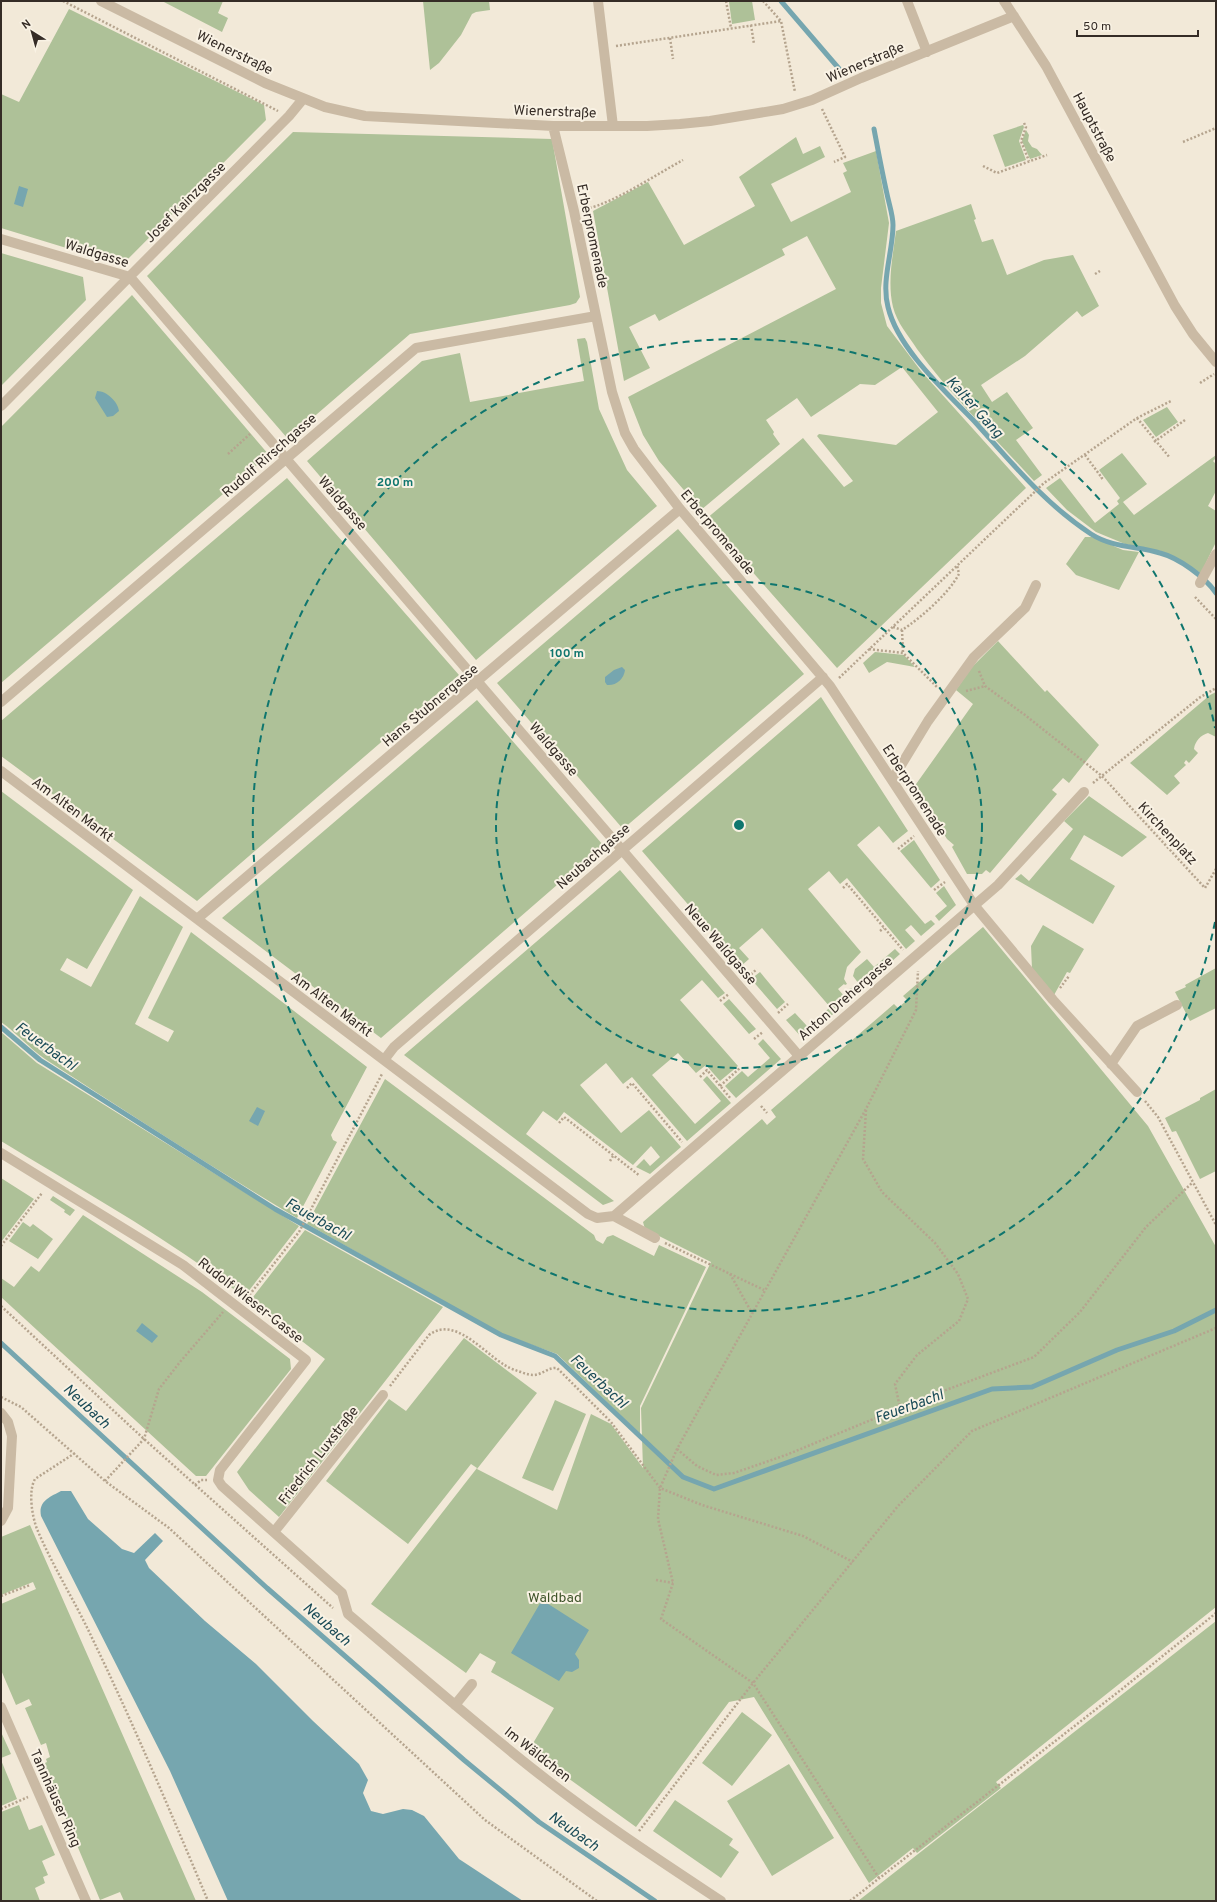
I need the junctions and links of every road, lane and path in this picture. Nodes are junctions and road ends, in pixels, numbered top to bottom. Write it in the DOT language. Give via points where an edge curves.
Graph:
graph roads {
  1 [pos="63,1"];
  2 [pos="101,1"];
  3 [pos="598,1"];
  4 [pos="726,1"];
  5 [pos="763,1"];
  6 [pos="907,1"];
  7 [pos="1004,1"];
  8 [pos="1014,16"];
  9 [pos="781,21"];
  10 [pos="752,25"];
  11 [pos="731,28"];
  12 [pos="670,38"];
  13 [pos="754,44"];
  14 [pos="604,48"];
  15 [pos="926,52"];
  16 [pos="673,59"];
  17 [pos="819,97"];
  18 [pos="303,100"];
  19 [pos="798,105"];
  20 [pos="289,116"];
  21 [pos="1024,123"];
  22 [pos="553,126"];
  23 [pos="613,126"];
  24 [pos="1216,128"];
  25 [pos="1183,142"];
  26 [pos="1047,155"];
  27 [pos="683,160"];
  28 [pos="834,162"];
  29 [pos="1029,162"];
  30 [pos="983,166"];
  31 [pos="574,211"];
  32 [pos="1,240"];
  33 [pos="1100,271"];
  34 [pos="1095,274"];
  35 [pos="130,277"];
  36 [pos="596,316"];
  37 [pos="1216,362"];
  38 [pos="1216,373"];
  39 [pos="1200,383"];
  40 [pos="1170,401"];
  41 [pos="1,406"];
  42 [pos="1138,418"];
  43 [pos="1185,420"];
  44 [pos="259,426"];
  45 [pos="1155,441"];
  46 [pos="228,454"];
  47 [pos="1085,455"];
  48 [pos="287,458"];
  49 [pos="1170,458"];
  50 [pos="1100,479"];
  51 [pos="680,509"];
  52 [pos="1216,554"];
  53 [pos="957,565"];
  54 [pos="1200,583"];
  55 [pos="1036,585"];
  56 [pos="1195,597"];
  57 [pos="1216,619"];
  58 [pos="892,627"];
  59 [pos="902,630"];
  60 [pos="869,649"];
  61 [pos="903,653"];
  62 [pos="974,657"];
  63 [pos="823,676"];
  64 [pos="479,682"];
  65 [pos="830,686"];
  66 [pos="1216,688"];
  67 [pos="946,696"];
  68 [pos="1,702"];
  69 [pos="1,771"];
  70 [pos="1102,776"];
  71 [pos="892,780"];
  72 [pos="1084,792"];
  73 [pos="924,828"];
  74 [pos="622,849"];
  75 [pos="898,849"];
  76 [pos="1216,869"];
  77 [pos="843,888"];
  78 [pos="974,905"];
  79 [pos="197,920"];
  80 [pos="884,928"];
  81 [pos="880,931"];
  82 [pos="920,952"];
  83 [pos="911,960"];
  84 [pos="1177,1005"];
  85 [pos="799,1056"];
  86 [pos="386,1061"];
  87 [pos="1111,1064"];
  88 [pos="740,1068"];
  89 [pos="700,1077"];
  90 [pos="720,1086"];
  91 [pos="627,1088"];
  92 [pos="1137,1092"];
  93 [pos="740,1108"];
  94 [pos="866,1109"];
  95 [pos="559,1123"];
  96 [pos="690,1151"];
  97 [pos="1,1153"];
  98 [pos="613,1156"];
  99 [pos="610,1161"];
  100 [pos="1193,1182"];
  101 [pos="49,1183"];
  102 [pos="652,1185"];
  103 [pos="20,1214"];
  104 [pos="614,1216"];
  105 [pos="23,1217"];
  106 [pos="1216,1225"];
  107 [pos="6,1232"];
  108 [pos="10,1235"];
  109 [pos="655,1238"];
  110 [pos="1,1246"];
  111 [pos="730,1274"];
  112 [pos="764,1290"];
  113 [pos="236,1305"];
  114 [pos="1,1306"];
  115 [pos="752,1313"];
  116 [pos="1216,1328"];
  117 [pos="383,1396"];
  118 [pos="1,1397"];
  119 [pos="900,1408"];
  120 [pos="1,1414"];
  121 [pos="144,1439"];
  122 [pos="677,1449"];
  123 [pos="75,1453"];
  124 [pos="105,1481"];
  125 [pos="660,1488"];
  126 [pos="1,1521"];
  127 [pos="274,1532"];
  128 [pos="853,1562"];
  129 [pos="656,1580"];
  130 [pos="673,1584"];
  131 [pos="30,1585"];
  132 [pos="1,1596"];
  133 [pos="348,1614"];
  134 [pos="1216,1614"];
  135 [pos="753,1683"];
  136 [pos="472,1684"];
  137 [pos="455,1706"];
  138 [pos="1,1707"];
  139 [pos="39,1793"];
  140 [pos="1,1809"];
  141 [pos="631,1841"];
  142 [pos="879,1878"];
  143 [pos="86,1901"];
  144 [pos="208,1901"];
  145 [pos="597,1901"];
  146 [pos="721,1901"];
  147 [pos="850,1901"];
  1 -- 20 [label="path"];
  2 -- 18 [label="street, Wienerstraße"];
  3 -- 14 [label="street"];
  4 -- 11 [label="path"];
  5 -- 9 [label="path"];
  6 -- 15 [label="street"];
  7 -- 8 [label="street, Hauptstraße"];
  8 -- 15 [label="street, Wienerstraße"];
  8 -- 37 [label="street, Hauptstraße" via="1046,66 1193,334"];
  9 -- 10 [label="path"];
  9 -- 19 [label="path"];
  10 -- 11 [label="path"];
  10 -- 13 [label="path"];
  11 -- 12 [label="path"];
  12 -- 14 [label="path"];
  12 -- 16 [label="path"];
  14 -- 23 [label="street"];
  15 -- 17 [label="street, Wienerstraße"];
  17 -- 19 [label="street, Wienerstraße"];
  17 -- 28 [label="path" via="823,113 845,157"];
  18 -- 20 [label="street, Josef Kainzgasse"];
  18 -- 22 [label="street, Wienerstraße" via="365,116"];
  19 -- 23 [label="street, Wienerstraße" via="749,116 710,121"];
  20 -- 35 [label="street, Josef Kainzgasse"];
  21 -- 29 [label="path" via="1026,127 1021,141"];
  22 -- 23 [label="street, Wienerstraße"];
  22 -- 31 [label="street, Erberpromenade"];
  24 -- 25 [label="path"];
  26 -- 29 [label="path"];
  27 -- 31 [label="path" via="626,192 593,207"];
  29 -- 30 [label="path" via="997,173"];
  31 -- 36 [label="street, Erberpromenade"];
  32 -- 35 [label="street, Waldgasse"];
  33 -- 34 [label="path"];
  35 -- 41 [label="street, Josef Kainzgasse"];
  35 -- 44 [label="street, Waldgasse"];
  36 -- 48 [label="street, Rudolf Rirschgasse" via="416,348"];
  36 -- 51 [label="street, Erberpromenade" via="612,392 625,433 634,449"];
  38 -- 39 [label="path"];
  40 -- 42 [label="path"];
  42 -- 45 [label="path"];
  42 -- 47 [label="path"];
  43 -- 45 [label="path"];
  44 -- 46 [label="path"];
  44 -- 48 [label="street, Waldgasse"];
  45 -- 49 [label="path"];
  47 -- 50 [label="path" via="1102,478"];
  47 -- 53 [label="path" via="1044,483"];
  48 -- 64 [label="street, Waldgasse"];
  48 -- 68 [label="street, Rudolf Rirschgasse"];
  51 -- 63 [label="street, Erberpromenade"];
  51 -- 64 [label="street, Hans Stubnergasse"];
  52 -- 54 [label="street"];
  53 -- 58 [label="path"];
  53 -- 59 [label="path" via="959,574 954,584 912,624"];
  55 -- 62 [label="street" via="1026,608"];
  56 -- 57 [label="path"];
  58 -- 59 [label="path"];
  58 -- 60 [label="path"];
  59 -- 61 [label="path"];
  60 -- 61 [label="path"];
  60 -- 65 [label="path"];
  61 -- 67 [label="path"];
  62 -- 67 [label="street"];
  62 -- 70 [label="path" via="985,686"];
  63 -- 65 [label="street, Erberpromenade"];
  63 -- 74 [label="street, Neubachgasse"];
  64 -- 74 [label="street, Waldgasse"];
  64 -- 79 [label="street, Hans Stubnergasse"];
  65 -- 71 [label="street, Erberpromenade"];
  66 -- 70 [label="path" via="1199,698"];
  67 -- 71 [label="street"];
  69 -- 79 [label="street, Am Alten Markt"];
  70 -- 76 [label="path, Kirchenplatz" via="1205,888"];
  71 -- 73 [label="street, Erberpromenade"];
  72 -- 78 [label="street, Anton Drehergasse" via="998,885"];
  73 -- 75 [label="path"];
  73 -- 78 [label="street, Erberpromenade"];
  74 -- 85 [label="street, Neue Waldgasse"];
  74 -- 86 [label="street, Neubachgasse" via="394,1047"];
  77 -- 80 [label="path" via="847,884"];
  78 -- 82 [label="street, Anton Drehergasse"];
  78 -- 87 [label="street, Erberpromenade" via="1053,1000"];
  79 -- 86 [label="street, Am Alten Markt"];
  80 -- 81 [label="path"];
  80 -- 83 [label="path"];
  82 -- 83 [label="street, Anton Drehergasse"];
  82 -- 94 [label="path" via="916,1010"];
  83 -- 85 [label="street, Anton Drehergasse"];
  84 -- 87 [label="street" via="1136,1026"];
  85 -- 93 [label="street, Anton Drehergasse"];
  86 -- 104 [label="street, Am Alten Markt" via="588,1214 597,1218"];
  86 -- 113 [label="path" via="299,1232"];
  87 -- 92 [label="street, Erberpromenade"];
  88 -- 90 [label="path"];
  89 -- 90 [label="path" via="706,1070"];
  90 -- 93 [label="path"];
  91 -- 96 [label="path" via="632,1083"];
  92 -- 100 [label="path" via="1158,1117"];
  93 -- 96 [label="street, Anton Drehergasse"];
  94 -- 112 [label="path"];
  94 -- 119 [label="path" via="863,1159 882,1192 935,1243 958,1274 968,1299 959,1321 917,1354 895,1384"];
  95 -- 98 [label="path" via="564,1117"];
  96 -- 102 [label="street, Anton Drehergasse"];
  97 -- 101 [label="street, Rudolf Wieser-Gasse"];
  98 -- 99 [label="path"];
  98 -- 102 [label="path"];
  100 -- 106 [label="path"];
  100 -- 119 [label="path" via="1146,1227 1080,1312 1034,1357"];
  101 -- 105 [label="path"];
  101 -- 113 [label="street, Rudolf Wieser-Gasse" via="183,1265"];
  102 -- 104 [label="street, Anton Drehergasse"];
  103 -- 105 [label="path"];
  104 -- 109 [label="street"];
  105 -- 108 [label="path"];
  107 -- 108 [label="path"];
  108 -- 110 [label="path"];
  109 -- 111 [label="path"];
  111 -- 112 [label="path"];
  111 -- 115 [label="path"];
  112 -- 115 [label="path"];
  113 -- 121 [label="path" via="189,1351 159,1389"];
  113 -- 127 [label="street, Rudolf Wieser-Gasse" via="306,1360 218,1475 222,1486"];
  114 -- 121 [label="path"];
  115 -- 122 [label="path"];
  116 -- 128 [label="path" via="972,1431 898,1506"];
  117 -- 125 [label="path" via="429,1335 447,1329 457,1332 513,1370 533,1375 557,1368 611,1422"];
  117 -- 127 [label="street, Friedrich Luxstraße"];
  118 -- 123 [label="path" via="21,1407"];
  119 -- 122 [label="path" via="786,1455 734,1473 716,1475 697,1466"];
  120 -- 126 [label="street" via="8,1422 12,1436 8,1508"];
  121 -- 124 [label="path"];
  121 -- 133 [label="path" via="331,1607"];
  122 -- 125 [label="path"];
  123 -- 124 [label="path"];
  123 -- 144 [label="path" via="35,1479 32,1484 31,1494 37,1528 93,1639 142,1745"];
  124 -- 145 [label="path" via="169,1528 485,1820"];
  125 -- 128 [label="path" via="702,1505 803,1536"];
  125 -- 130 [label="path" via="658,1519"];
  127 -- 133 [label="street" via="342,1593"];
  128 -- 135 [label="path"];
  129 -- 130 [label="path"];
  130 -- 135 [label="path" via="661,1619"];
  131 -- 132 [label="path"];
  133 -- 137 [label="street, Im Wäldchen"];
  134 -- 142 [label="path"];
  135 -- 141 [label="path"];
  135 -- 142 [label="path"];
  136 -- 137 [label="street"];
  137 -- 141 [label="street, Im Wäldchen" via="539,1774"];
  138 -- 139 [label="street, Tannhäuser Ring"];
  139 -- 140 [label="path"];
  139 -- 143 [label="street, Tannhäuser Ring"];
  141 -- 146 [label="street, Im Wäldchen"];
  142 -- 147 [label="path"];
}
